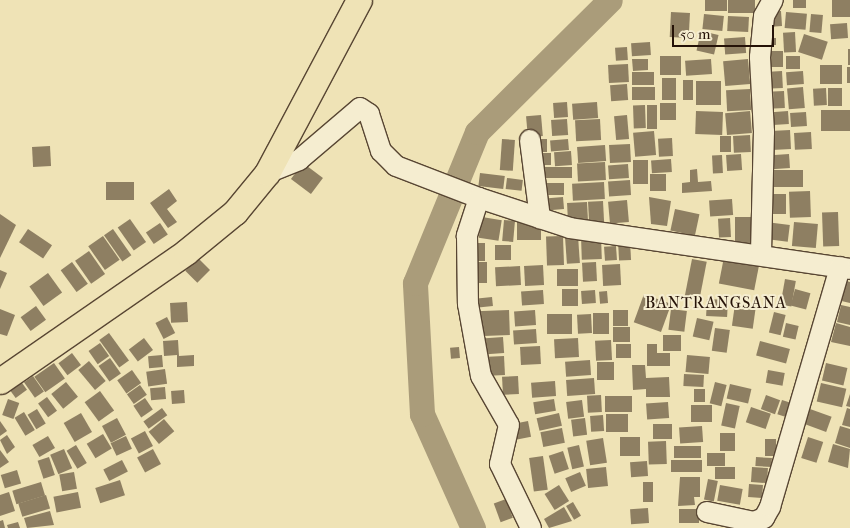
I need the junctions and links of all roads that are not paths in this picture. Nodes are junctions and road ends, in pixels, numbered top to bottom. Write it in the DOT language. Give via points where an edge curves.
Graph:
graph roads {
  1 [pos="359,0"];
  2 [pos="773,0"];
  3 [pos="530,140"];
  4 [pos="267,173"];
  5 [pos="470,195"];
  6 [pos="540,218"];
  7 [pos="761,253"];
  8 [pos="845,268"];
  9 [pos="0,381"];
  10 [pos="707,512"];
  11 [pos="531,528"];
  1 -- 4 [label="main road"];
  2 -- 7 [label="street" via="764,16 760,57 764,132"];
  3 -- 6 [label="street"];
  4 -- 5 [label="street" via="299,160 358,108 369,114 381,151 396,166"];
  4 -- 9 [label="main road" via="235,212 186,252"];
  5 -- 6 [label="street"];
  5 -- 11 [label="street" via="468,304 481,376 509,425 500,464"];
  6 -- 7 [label="street" via="570,228"];
  7 -- 8 [label="street"];
  8 -- 10 [label="street" via="764,518 754,522"];
}
